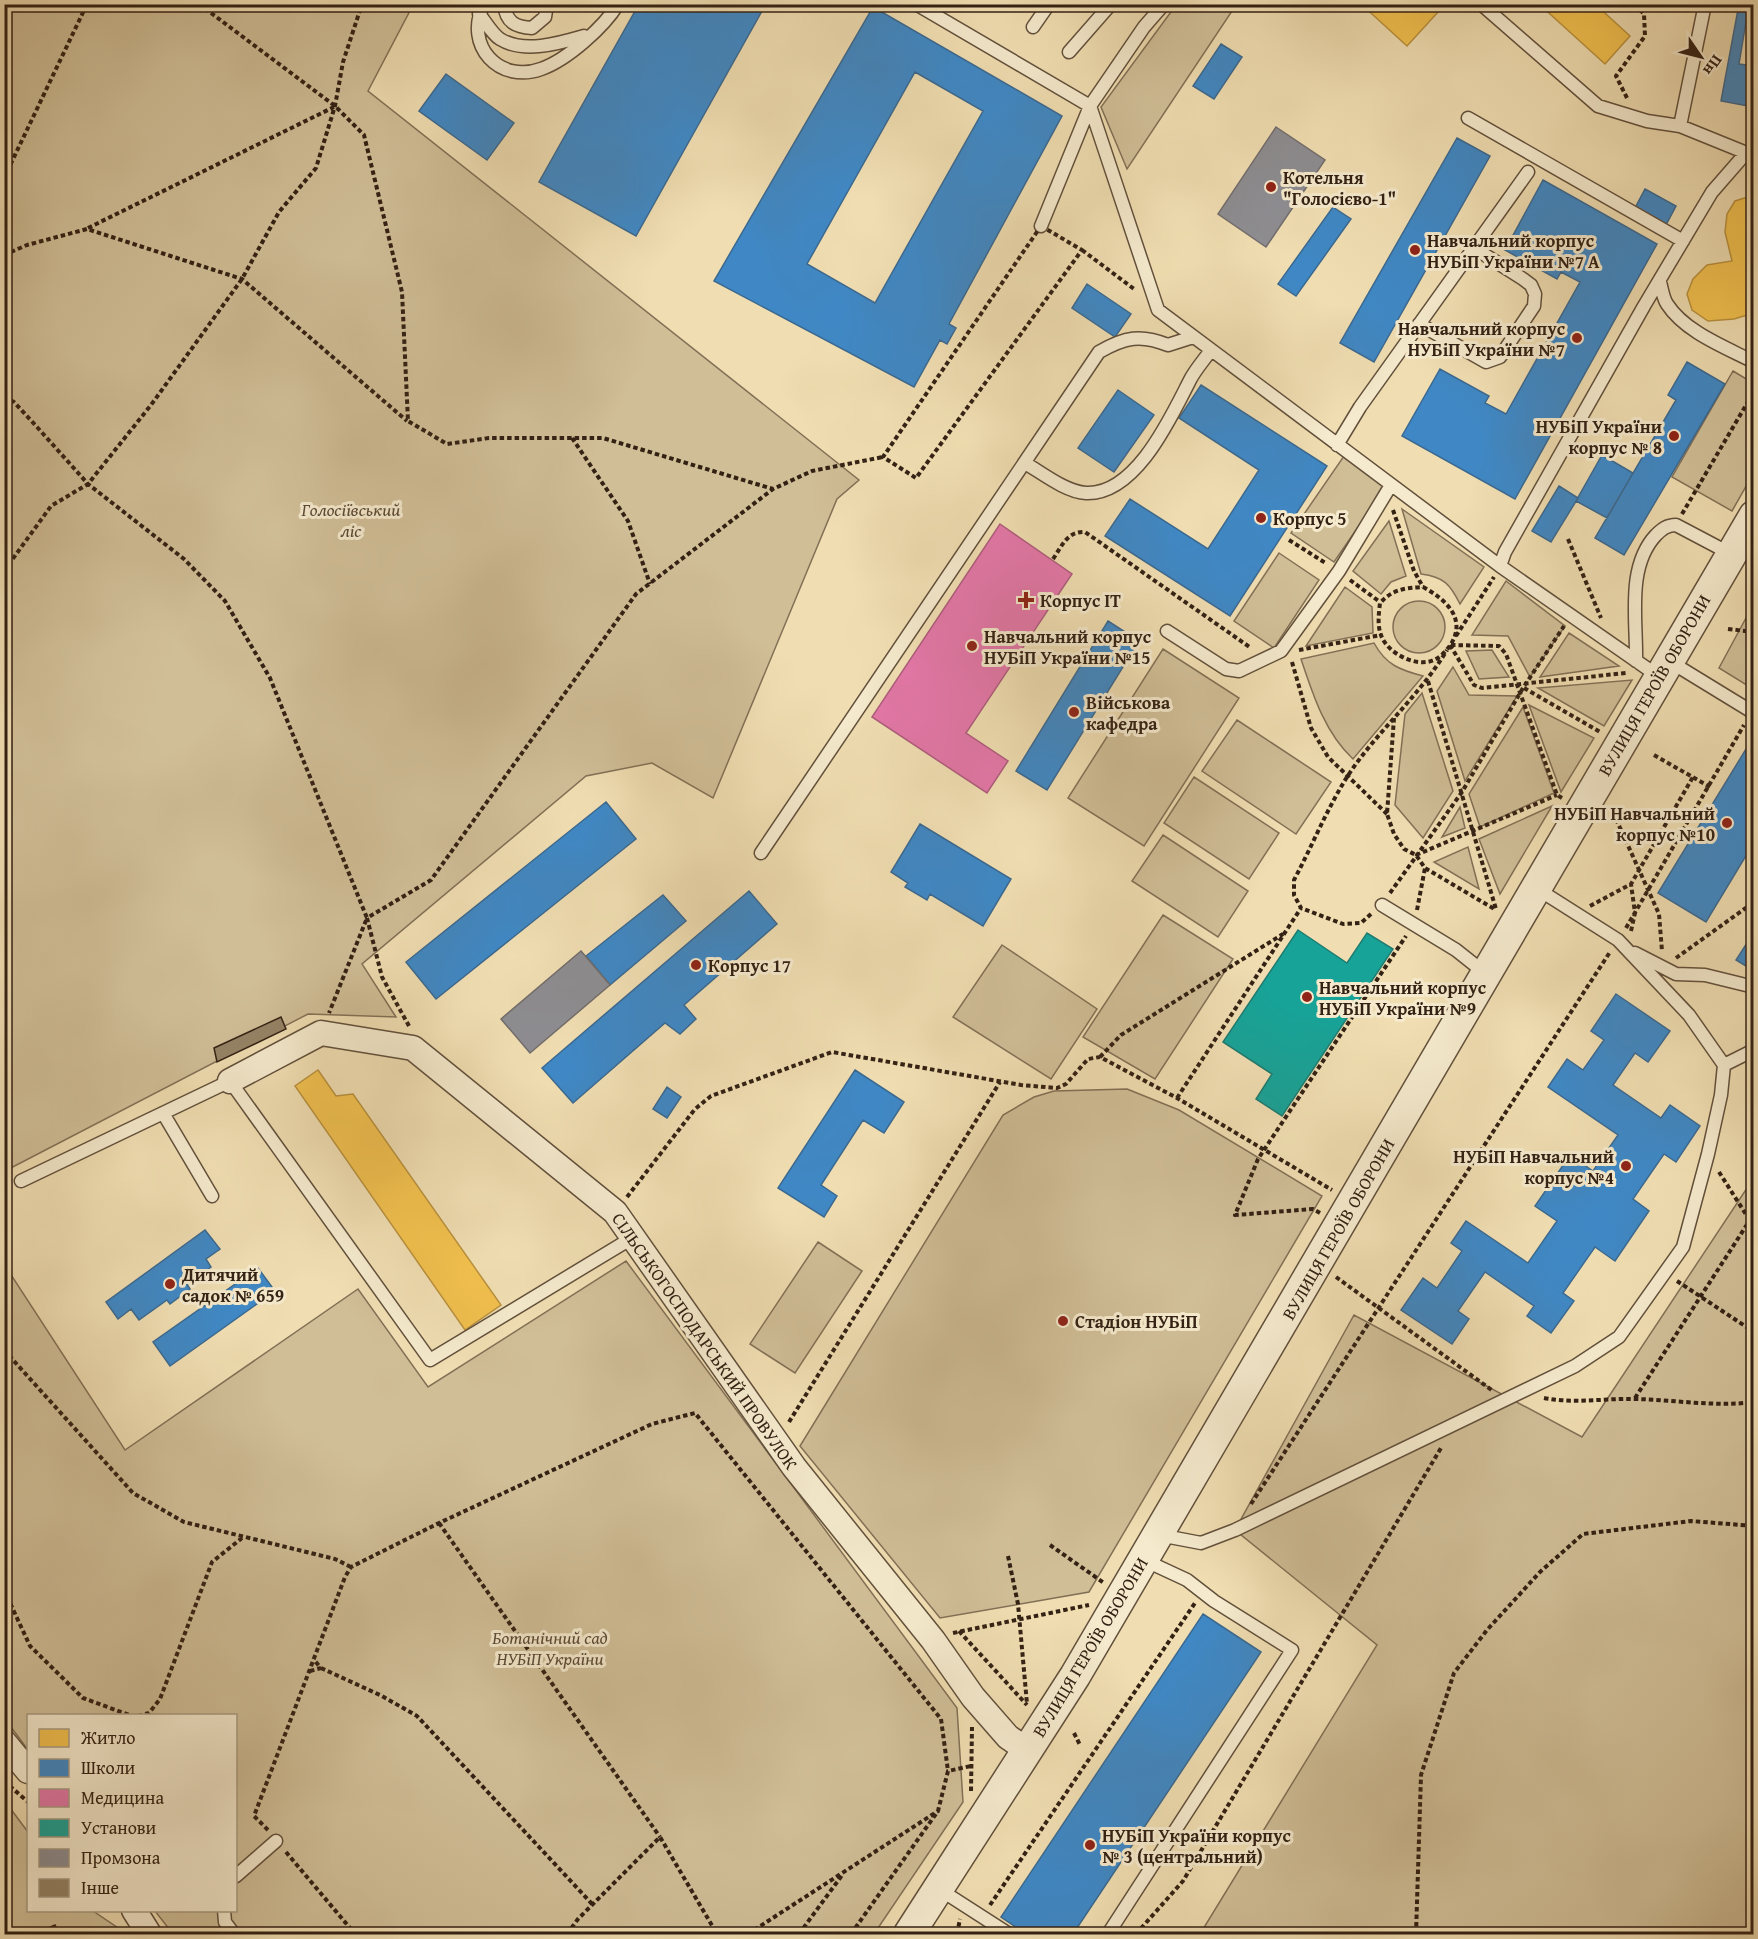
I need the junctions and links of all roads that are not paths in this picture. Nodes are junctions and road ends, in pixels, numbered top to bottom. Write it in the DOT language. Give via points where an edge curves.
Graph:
graph roads {
  1 [pos="504,4"];
  2 [pos="547,4"];
  3 [pos="618,4"];
  4 [pos="841,4"];
  5 [pos="847,4"];
  6 [pos="916,4"];
  7 [pos="1049,4"];
  8 [pos="1112,4"];
  9 [pos="1164,4"];
  10 [pos="1481,4"];
  11 [pos="1705,4"];
  12 [pos="481,9"];
  13 [pos="1033,27"];
  14 [pos="594,34"];
  15 [pos="1069,52"];
  16 [pos="1090,106"];
  17 [pos="1468,118"];
  18 [pos="1680,126"];
  19 [pos="1750,154"];
  20 [pos="1528,172"];
  21 [pos="1041,226"];
  22 [pos="1683,241"];
  23 [pos="1474,248"];
  24 [pos="1660,282"];
  25 [pos="1419,324"];
  26 [pos="1193,337"];
  27 [pos="1211,350"];
  28 [pos="1754,362"];
  29 [pos="1337,445"];
  30 [pos="1025,463"];
  31 [pos="1389,490"];
  32 [pos="1754,516"];
  33 [pos="1731,554"];
  34 [pos="1500,566"];
  35 [pos="1167,631"];
  36 [pos="1652,666"];
  37 [pos="1752,713"];
  38 [pos="761,853"];
  39 [pos="1536,888"];
  40 [pos="1382,905"];
  41 [pos="1622,945"];
  42 [pos="1486,974"];
  43 [pos="1754,987"];
  44 [pos="1754,1050"];
  45 [pos="1724,1065"];
  46 [pos="230,1081"];
  47 [pos="163,1113"];
  48 [pos="21,1181"];
  49 [pos="212,1196"];
  50 [pos="632,1238"];
  51 [pos="1150,1547"];
  52 [pos="4,1742"];
  53 [pos="1027,1750"];
  54 [pos="27,1770"];
  55 [pos="276,1841"];
  56 [pos="237,1875"];
  57 [pos="939,1889"];
  58 [pos="135,1912"];
  59 [pos="224,1912"];
  60 [pos="149,1934"];
  61 [pos="234,1935"];
  62 [pos="909,1935"];
  63 [pos="1009,1935"];
  64 [pos="1108,1935"];
  1 -- 2 [label="lane" via="508,20 516,27 532,28 545,18"];
  3 -- 14 [label="lane"];
  4 -- 5 [label="lane"];
  6 -- 16 [label="lane"];
  7 -- 13 [label="lane"];
  8 -- 15 [label="lane"];
  9 -- 16 [label="lane"];
  10 -- 18 [label="lane" via="1598,106"];
  11 -- 18 [label="lane"];
  12 -- 14 [label="lane" via="500,39 526,46 560,44"];
  12 -- 14 [label="lane" via="476,34 483,53 521,73 541,69"];
  16 -- 21 [label="lane"];
  16 -- 26 [label="lane" via="1158,310"];
  17 -- 22 [label="lane"];
  18 -- 19 [label="lane"];
  19 -- 22 [label="lane" via="1712,192"];
  20 -- 23 [label="lane"];
  22 -- 24 [label="lane"];
  23 -- 25 [label="lane"];
  23 -- 25 [label="lane" via="1531,285 1534,294 1534,306 1500,357 1486,362"];
  24 -- 28 [label="lane" via="1665,303 1678,317"];
  24 -- 34 [label="lane"];
  25 -- 29 [label="lane"];
  26 -- 27 [label="lane"];
  26 -- 30 [label="lane" via="1168,345 1148,338 1133,339 1114,343 1099,352"];
  27 -- 29 [label="lane"];
  27 -- 30 [label="lane" via="1191,378 1167,428 1123,481 1102,491 1086,493 1071,489"];
  29 -- 31 [label="lane"];
  30 -- 38 [label="lane"];
  31 -- 34 [label="lane"];
  31 -- 35 [label="lane" via="1286,651 1239,671 1226,669"];
  32 -- 33 [label="street, ВУЛИЦЯ ГЕРОЇВ ОБОРОНИ"];
  33 -- 36 [label="street, ВУЛИЦЯ ГЕРОЇВ ОБОРОНИ"];
  33 -- 36 [label="lane" via="1676,525 1663,529 1647,545 1639,560"];
  34 -- 36 [label="lane" via="1612,644"];
  36 -- 37 [label="lane"];
  36 -- 39 [label="street, ВУЛИЦЯ ГЕРОЇВ ОБОРОНИ"];
  39 -- 41 [label="lane"];
  39 -- 42 [label="street, ВУЛИЦЯ ГЕРОЇВ ОБОРОНИ"];
  40 -- 42 [label="lane" via="1456,950"];
  41 -- 43 [label="lane" via="1676,974 1705,975"];
  41 -- 45 [label="lane" via="1689,1015"];
  42 -- 51 [label="street, ВУЛИЦЯ ГЕРОЇВ ОБОРОНИ"];
  44 -- 45 [label="lane"];
  45 -- 51 [label="lane" via="1708,1154 1683,1247 1619,1337 1575,1366 1234,1530 1201,1543"];
  46 -- 47 [label="lane"];
  46 -- 50 [label="street, СІЛЬСЬКОГОСПОДАРСЬКИЙ ПРОВУЛОК" via="321,1033 413,1048 615,1212"];
  46 -- 50 [label="lane" via="430,1360"];
  47 -- 48 [label="lane"];
  47 -- 49 [label="lane"];
  50 -- 53 [label="street, СІЛЬСЬКОГОСПОДАРСЬКИЙ ПРОВУЛОК" via="794,1467 973,1696 1008,1737"];
  51 -- 53 [label="street, ВУЛИЦЯ ГЕРОЇВ ОБОРОНИ"];
  51 -- 64 [label="lane" via="1214,1601 1292,1650"];
  52 -- 54 [label="street"];
  53 -- 57 [label="street, ВУЛИЦЯ ГЕРОЇВ ОБОРОНИ"];
  55 -- 56 [label="lane"];
  57 -- 62 [label="street, ВУЛИЦЯ ГЕРОЇВ ОБОРОНИ"];
  57 -- 63 [label="lane"];
  58 -- 60 [label="street"];
  59 -- 61 [label="lane" via="225,1922"];
}
